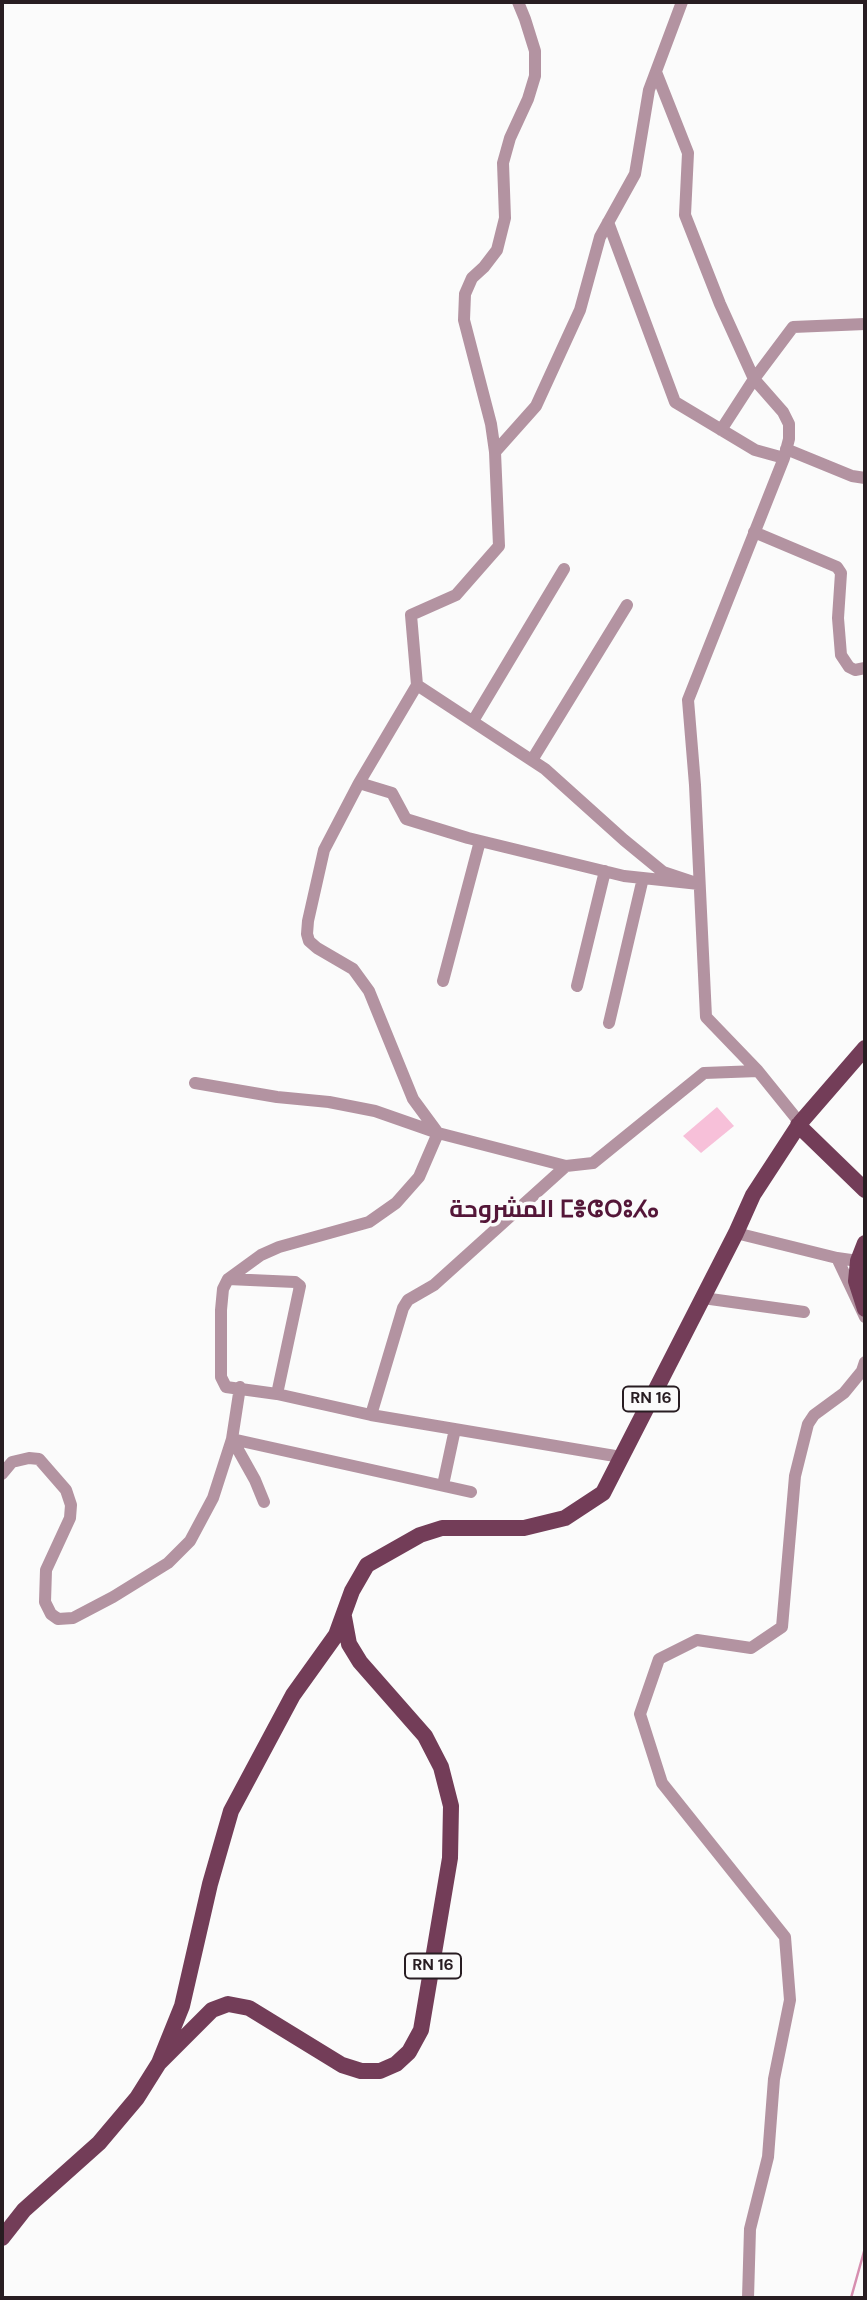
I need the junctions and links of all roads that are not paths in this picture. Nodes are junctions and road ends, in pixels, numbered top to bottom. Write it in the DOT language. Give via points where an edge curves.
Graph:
graph roads {
  1 [pos="518,2"];
  2 [pos="682,2"];
  3 [pos="656,72"];
  4 [pos="608,222"];
  5 [pos="865,324"];
  6 [pos="754,379"];
  7 [pos="721,430"];
  8 [pos="495,452"];
  9 [pos="785,454"];
  10 [pos="865,478"];
  11 [pos="754,532"];
  12 [pos="564,569"];
  13 [pos="627,605"];
  14 [pos="865,668"];
  15 [pos="417,685"];
  16 [pos="472,722"];
  17 [pos="532,760"];
  18 [pos="359,783"];
  19 [pos="480,841"];
  20 [pos="604,871"];
  21 [pos="643,878"];
  22 [pos="699,884"];
  23 [pos="443,981"];
  24 [pos="577,986"];
  25 [pos="609,1023"];
  26 [pos="865,1048"];
  27 [pos="758,1071"];
  28 [pos="195,1083"];
  29 [pos="799,1124"];
  30 [pos="438,1133"];
  31 [pos="566,1166"];
  32 [pos="865,1190"];
  33 [pos="736,1233"];
  34 [pos="865,1243"];
  35 [pos="837,1258"];
  36 [pos="858,1261"];
  37 [pos="228,1279"];
  38 [pos="703,1298"];
  39 [pos="865,1309"];
  40 [pos="804,1312"];
  41 [pos="865,1317"];
  42 [pos="865,1362"];
  43 [pos="240,1387"];
  44 [pos="277,1394"];
  45 [pos="371,1415"];
  46 [pos="455,1429"];
  47 [pos="232,1439"];
  48 [pos="621,1457"];
  49 [pos="2,1474"];
  50 [pos="443,1485"];
  51 [pos="471,1492"];
  52 [pos="264,1502"];
  53 [pos="344,1614"];
  54 [pos="159,2063"];
  55 [pos="2,2238"];
  56 [pos="748,2298"];
  1 -- 8 [label="street" via="535,51 535,76 503,163 505,218 497,250 464,294 464,320"];
  2 -- 3 [label="street"];
  3 -- 4 [label="street" via="635,174"];
  3 -- 6 [label="street" via="688,153 685,215"];
  4 -- 7 [label="street" via="675,402"];
  4 -- 8 [label="street" via="580,310 536,406"];
  5 -- 6 [label="street" via="793,327"];
  6 -- 7 [label="street"];
  6 -- 9 [label="street" via="789,424"];
  7 -- 9 [label="street" via="755,450"];
  8 -- 15 [label="street" via="499,546 456,594 411,615"];
  9 -- 10 [label="street"];
  9 -- 11 [label="street"];
  11 -- 14 [label="street" via="837,567 841,573 841,655 849,667"];
  11 -- 22 [label="street" via="688,700"];
  12 -- 16 [label="street"];
  13 -- 17 [label="street"];
  15 -- 16 [label="street"];
  15 -- 18 [label="street"];
  16 -- 17 [label="street"];
  17 -- 22 [label="street" via="663,872"];
  18 -- 19 [label="street" via="392,793 406,819"];
  18 -- 30 [label="street" via="324,850 307,934 309,942 352,969 369,991 413,1099"];
  19 -- 20 [label="street"];
  19 -- 23 [label="street"];
  20 -- 21 [label="street"];
  20 -- 24 [label="street"];
  21 -- 22 [label="street"];
  21 -- 25 [label="street"];
  22 -- 27 [label="street" via="706,1017"];
  26 -- 29 [label="main road, RN 16"];
  27 -- 29 [label="street"];
  27 -- 31 [label="street" via="704,1073 593,1163"];
  28 -- 30 [label="street" via="376,1111"];
  29 -- 32 [label="main road"];
  29 -- 33 [label="main road, RN 16" via="753,1195"];
  30 -- 31 [label="street"];
  30 -- 37 [label="street" via="419,1177 396,1203 369,1222 279,1247"];
  31 -- 45 [label="street" via="434,1285 408,1300"];
  33 -- 35 [label="street"];
  33 -- 38 [label="main road, RN 16"];
  34 -- 36 [label="main road"];
  35 -- 36 [label="street"];
  35 -- 41 [label="street"];
  36 -- 39 [label="main road" via="856,1281"];
  37 -- 43 [label="street" via="221,1310 221,1377 226,1387"];
  37 -- 44 [label="street" via="300,1286"];
  38 -- 40 [label="street"];
  38 -- 48 [label="main road, RN 16"];
  42 -- 56 [label="street" via="844,1393 808,1424 795,1476 782,1627 751,1648 697,1640 659,1659 640,1714 662,1783 785,1937 790,2000 774,2079 768,2157 750,2229"];
  43 -- 44 [label="street"];
  43 -- 47 [label="street"];
  44 -- 45 [label="street"];
  45 -- 46 [label="street"];
  46 -- 48 [label="street"];
  46 -- 50 [label="street"];
  47 -- 49 [label="street" via="213,1498 190,1541 168,1563 73,1618 58,1619 45,1602 46,1570 70,1518 66,1490 39,1459 12,1462"];
  47 -- 50 [label="street"];
  47 -- 52 [label="street"];
  48 -- 53 [label="main road, RN 16" via="603,1493 565,1518 524,1528 442,1528 367,1565"];
  50 -- 51 [label="street"];
  53 -- 54 [label="main road, RN 16" via="337,1635 293,1695 231,1811 182,2006"];
  53 -- 54 [label="main road, RN 16" via="349,1644 360,1662 425,1736 441,1767 451,1805 450,1858 421,2030 396,2064 380,2071 361,2071 342,2065 249,2008 228,2004 195,2024"];
  54 -- 55 [label="main road, RN 16" via="99,2143 24,2210"];
}
